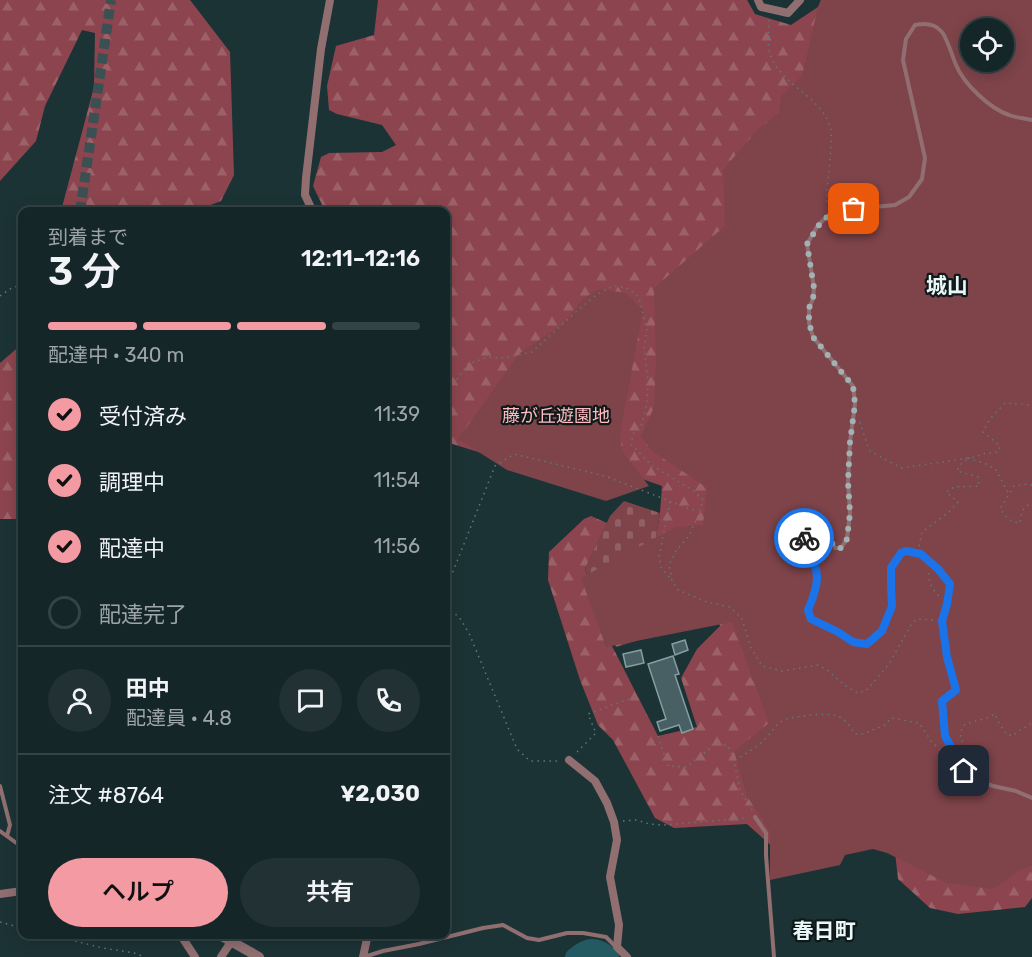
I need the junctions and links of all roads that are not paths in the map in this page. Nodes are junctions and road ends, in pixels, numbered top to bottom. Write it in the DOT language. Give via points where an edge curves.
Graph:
graph roads {
  1 [pos="330,0"];
  2 [pos="758,0"];
  3 [pos="800,0"];
  4 [pos="1032,120"];
  5 [pos="311,207"];
  6 [pos="569,760"];
  7 [pos="0,786"];
  8 [pos="1032,798"];
  9 [pos="755,817"];
  10 [pos="0,831"];
  11 [pos="7,836"];
  12 [pos="18,844"];
  13 [pos="18,892"];
  14 [pos="0,894"];
  15 [pos="450,936"];
  16 [pos="183,939"];
  17 [pos="226,939"];
  18 [pos="367,939"];
  19 [pos="435,939"];
  20 [pos="231,942"];
  21 [pos="617,947"];
  22 [pos="195,957"];
  23 [pos="221,957"];
  24 [pos="259,957"];
  25 [pos="363,957"];
  26 [pos="627,957"];
  27 [pos="774,957"];
  1 -- 5 [label="street" via="306,178 305,195"];
  2 -- 3 [label="street" via="761,7 788,13"];
  4 -- 8 [label="lane" via="1009,115 990,105 959,72 942,31 925,23 915,25 906,39 903,60 925,158 922,179 909,197 896,205 833,211 807,244 814,288 809,308 813,337 853,386 855,404 847,539 841,548 835,548 822,526 812,520 805,524 804,541 818,578 808,610 811,619 853,642 867,644 882,631 892,606 891,568 901,553 921,554 938,569 950,584 942,621 956,690 942,701 945,736 964,771 993,786"];
  6 -- 21 [label="street" via="595,781 614,822 617,840 610,877 619,925"];
  7 -- 11 [label="lane" via="10,825"];
  9 -- 27 [label="lane" via="766,833"];
  10 -- 11 [label="lane"];
  11 -- 12 [label="lane"];
  13 -- 14 [label="street"];
  15 -- 21 [label="lane" via="503,925 527,938 539,940 583,933 606,937"];
  16 -- 22 [label="street"];
  17 -- 20 [label="street"];
  18 -- 25 [label="street"];
  19 -- 25 [label="lane"];
  20 -- 23 [label="street"];
  20 -- 24 [label="street"];
  21 -- 26 [label="street"];
}
